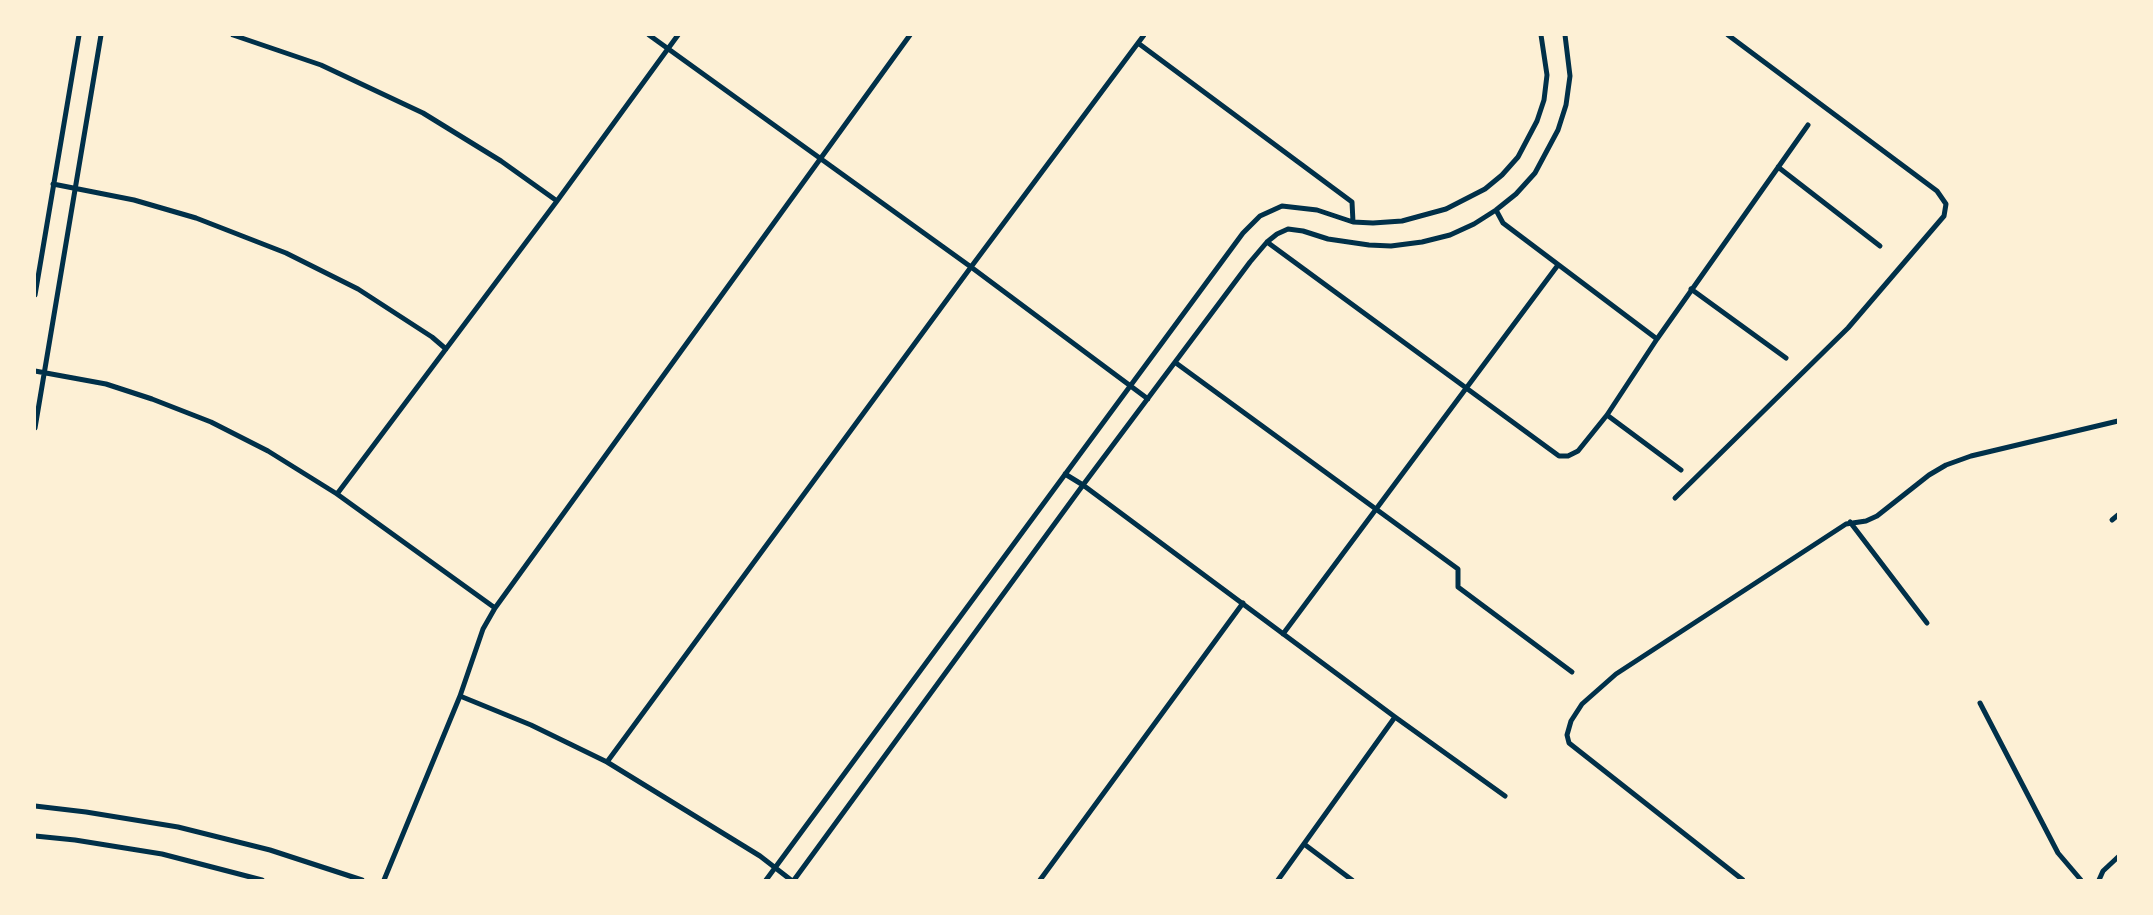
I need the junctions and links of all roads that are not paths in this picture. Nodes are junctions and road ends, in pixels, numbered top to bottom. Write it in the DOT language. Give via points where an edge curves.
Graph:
graph roads {
  1 [pos="78,35"];
  2 [pos="101,35"];
  3 [pos="233,35"];
  4 [pos="649,35"];
  5 [pos="678,35"];
  6 [pos="910,35"];
  7 [pos="1144,35"];
  8 [pos="1541,35"];
  9 [pos="1565,35"];
  10 [pos="1728,35"];
  11 [pos="1138,43"];
  12 [pos="668,48"];
  13 [pos="1808,125"];
  14 [pos="820,157"];
  15 [pos="1778,167"];
  16 [pos="53,184"];
  17 [pos="75,189"];
  18 [pos="557,201"];
  19 [pos="1496,210"];
  20 [pos="1353,222"];
  21 [pos="1267,242"];
  22 [pos="1880,246"];
  23 [pos="1558,265"];
  24 [pos="971,267"];
  25 [pos="1691,289"];
  26 [pos="35,295"];
  27 [pos="1657,338"];
  28 [pos="446,349"];
  29 [pos="1786,358"];
  30 [pos="1176,363"];
  31 [pos="35,371"];
  32 [pos="45,372"];
  33 [pos="1131,385"];
  34 [pos="1467,389"];
  35 [pos="1148,399"];
  36 [pos="1607,415"];
  37 [pos="2118,421"];
  38 [pos="35,428"];
  39 [pos="1681,470"];
  40 [pos="1065,474"];
  41 [pos="1083,485"];
  42 [pos="337,494"];
  43 [pos="1675,498"];
  44 [pos="1376,509"];
  45 [pos="2118,515"];
  46 [pos="2112,520"];
  47 [pos="1850,522"];
  48 [pos="1243,603"];
  49 [pos="495,608"];
  50 [pos="1927,623"];
  51 [pos="1283,634"];
  52 [pos="1572,672"];
  53 [pos="460,696"];
  54 [pos="1980,703"];
  55 [pos="1395,717"];
  56 [pos="607,762"];
  57 [pos="1505,796"];
  58 [pos="35,806"];
  59 [pos="35,836"];
  60 [pos="1304,844"];
  61 [pos="2118,857"];
  62 [pos="775,868"];
  63 [pos="261,880"];
  64 [pos="362,880"];
  65 [pos="384,880"];
  66 [pos="766,880"];
  67 [pos="792,880"];
  68 [pos="1040,880"];
  69 [pos="1278,880"];
  70 [pos="1352,880"];
  71 [pos="1743,880"];
  72 [pos="2081,880"];
  73 [pos="2098,880"];
  1 -- 16 [label="street"];
  2 -- 17 [label="street"];
  3 -- 18 [label="street" via="321,65 423,113 501,161"];
  4 -- 12 [label="street"];
  5 -- 12 [label="street"];
  6 -- 14 [label="street"];
  7 -- 11 [label="street"];
  8 -- 20 [label="street" via="1547,75 1544,100 1529,138 1502,175 1466,200 1424,217 1383,223"];
  9 -- 19 [label="street" via="1570,76 1558,130 1535,173"];
  10 -- 43 [label="street" via="1936,191 1946,204 1944,216 1848,328"];
  11 -- 20 [label="street" via="1352,202"];
  11 -- 24 [label="street"];
  12 -- 14 [label="street"];
  12 -- 18 [label="street"];
  13 -- 15 [label="street"];
  14 -- 24 [label="street"];
  14 -- 49 [label="street"];
  15 -- 22 [label="street"];
  15 -- 25 [label="street"];
  16 -- 17 [label="street"];
  16 -- 26 [label="street"];
  17 -- 28 [label="street" via="134,200 196,218 286,253 358,289"];
  17 -- 32 [label="street"];
  18 -- 28 [label="street"];
  19 -- 21 [label="street" via="1450,235 1422,242 1369,245 1288,230"];
  19 -- 23 [label="street" via="1504,223"];
  20 -- 33 [label="street" via="1296,206 1282,206 1260,216 1243,233"];
  21 -- 30 [label="street"];
  21 -- 34 [label="street"];
  23 -- 27 [label="street"];
  23 -- 34 [label="street"];
  24 -- 33 [label="street"];
  24 -- 56 [label="street"];
  25 -- 27 [label="street"];
  25 -- 29 [label="street"];
  27 -- 36 [label="street"];
  28 -- 42 [label="street"];
  30 -- 35 [label="street"];
  30 -- 44 [label="street"];
  31 -- 32 [label="street"];
  32 -- 38 [label="street"];
  32 -- 42 [label="street" via="106,384 152,398 210,422 268,451"];
  33 -- 35 [label="street"];
  33 -- 40 [label="street"];
  34 -- 36 [label="street" via="1560,456 1578,451"];
  34 -- 44 [label="street"];
  35 -- 41 [label="street"];
  36 -- 39 [label="street"];
  37 -- 47 [label="street" via="1971,456 1946,465 1877,516"];
  40 -- 41 [label="street"];
  40 -- 62 [label="street"];
  41 -- 48 [label="street"];
  41 -- 67 [label="street"];
  42 -- 49 [label="street"];
  44 -- 51 [label="street"];
  44 -- 52 [label="street" via="1458,569 1458,587"];
  45 -- 46 [label="street"];
  47 -- 50 [label="street"];
  47 -- 71 [label="street" via="1616,674 1582,704 1571,721 1567,735 1575,749"];
  48 -- 51 [label="street"];
  48 -- 68 [label="street"];
  49 -- 53 [label="street"];
  51 -- 55 [label="street"];
  53 -- 56 [label="street" via="531,725"];
  53 -- 65 [label="street"];
  54 -- 72 [label="street" via="2058,853"];
  55 -- 57 [label="street"];
  55 -- 60 [label="street"];
  56 -- 62 [label="street"];
  58 -- 64 [label="street" via="178,827 270,850"];
  59 -- 63 [label="street" via="162,854"];
  60 -- 69 [label="street"];
  60 -- 70 [label="street"];
  61 -- 73 [label="street"];
  62 -- 66 [label="street"];
  62 -- 67 [label="street"];
}
